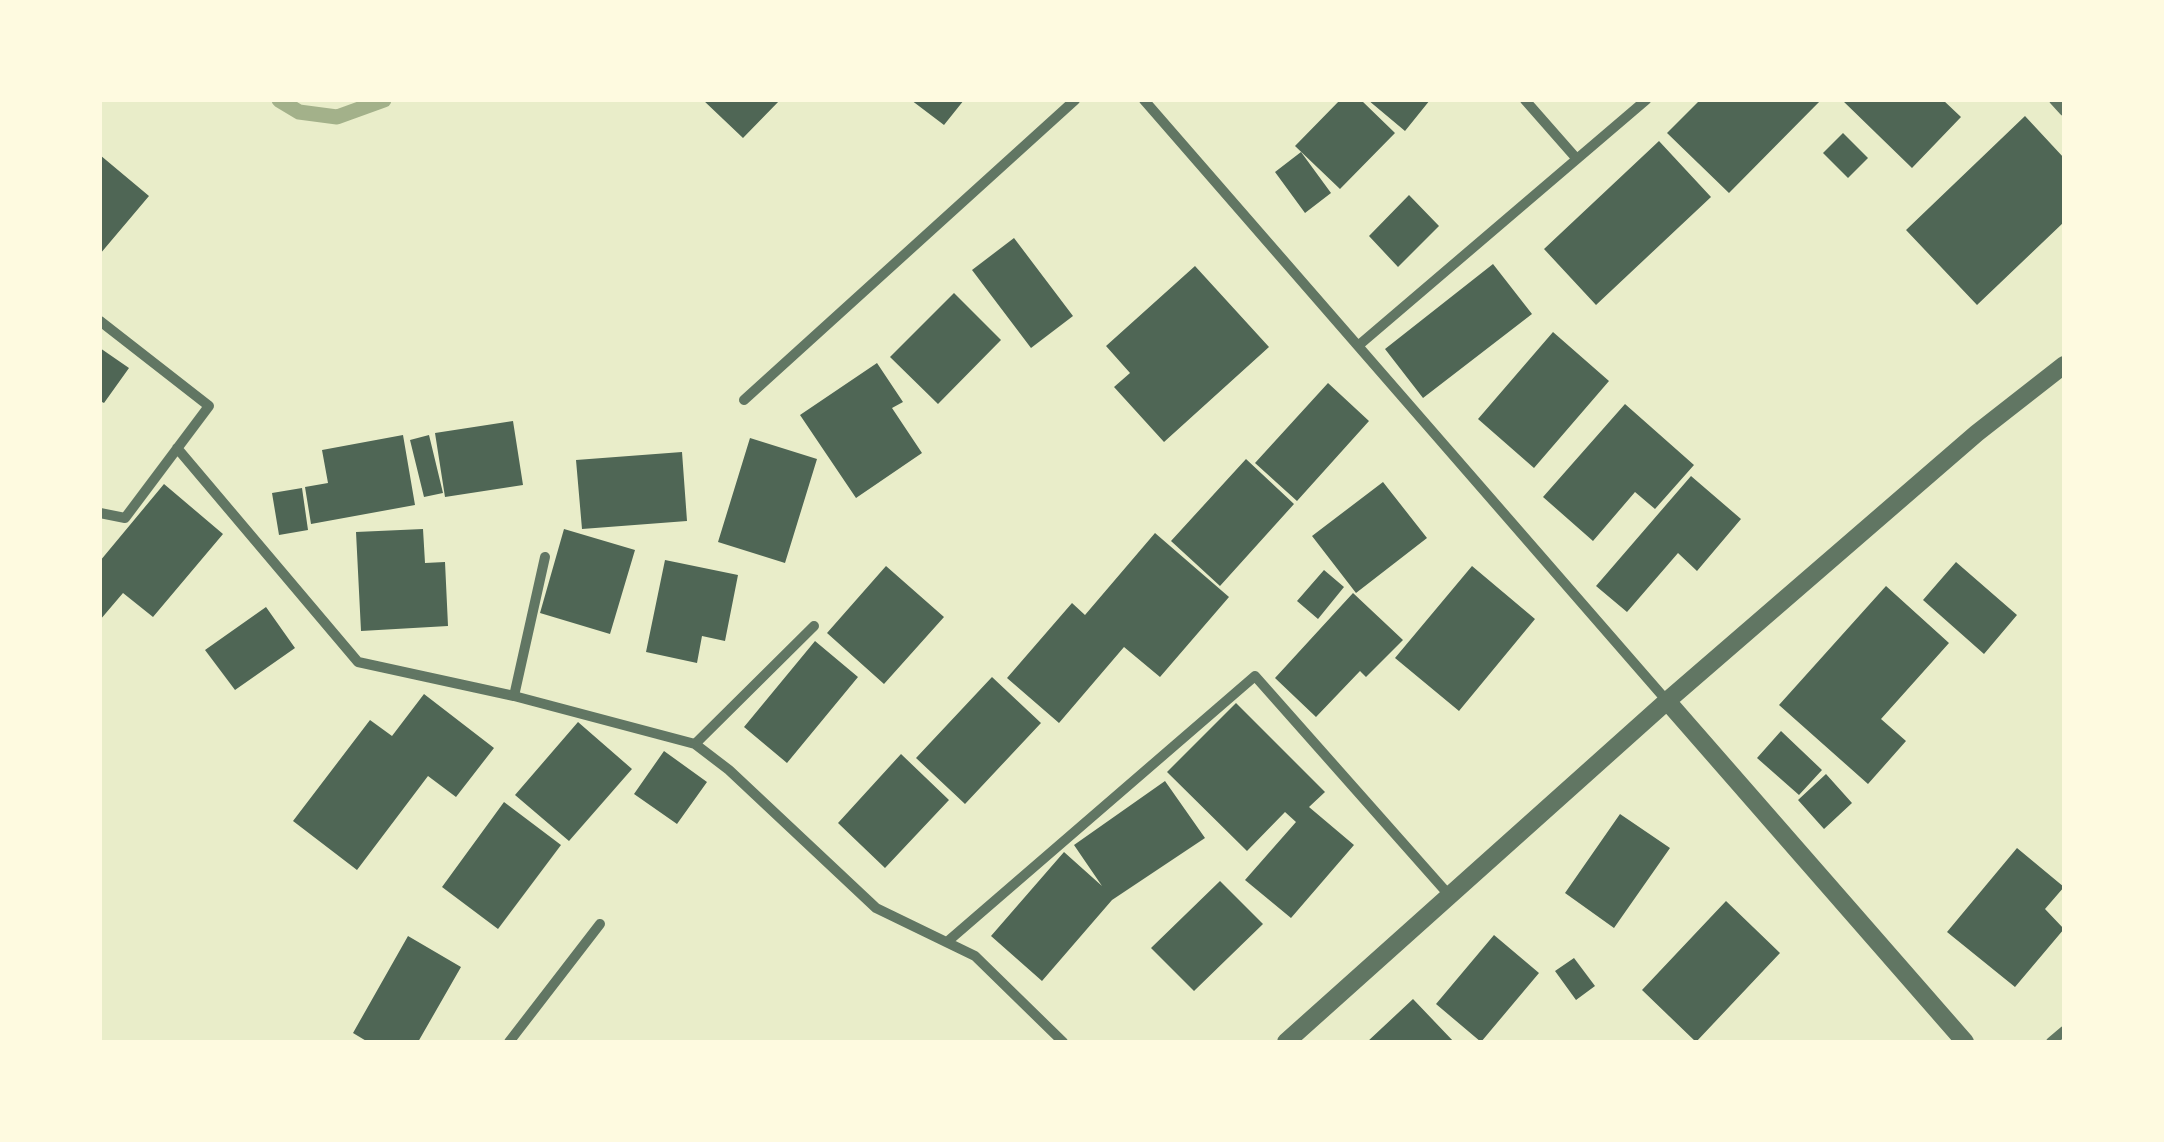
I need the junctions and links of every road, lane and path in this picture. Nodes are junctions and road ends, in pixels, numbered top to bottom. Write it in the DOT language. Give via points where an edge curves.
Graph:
graph roads {
  1 [pos="1075,100"];
  2 [pos="1144,100"];
  3 [pos="1525,100"];
  4 [pos="1646,100"];
  5 [pos="2054,100"];
  6 [pos="2064,111"];
  7 [pos="1576,158"];
  8 [pos="100,321"];
  9 [pos="1359,345"];
  10 [pos="2064,366"];
  11 [pos="744,400"];
  12 [pos="177,448"];
  13 [pos="100,513"];
  14 [pos="545,557"];
  15 [pos="814,626"];
  16 [pos="514,696"];
  17 [pos="1667,701"];
  18 [pos="695,744"];
  19 [pos="1449,896"];
  20 [pos="600,924"];
  21 [pos="947,942"];
  22 [pos="2064,1031"];
  23 [pos="509,1042"];
  24 [pos="1062,1042"];
  25 [pos="1286,1042"];
  26 [pos="1965,1042"];
  27 [pos="2051,1042"];
  1 -- 11 [label="street"];
  2 -- 9 [label="street"];
  3 -- 7 [label="street"];
  4 -- 7 [label="street"];
  5 -- 6 [label="street"];
  7 -- 9 [label="street"];
  8 -- 12 [label="street" via="208,406"];
  9 -- 17 [label="street"];
  10 -- 17 [label="street"];
  12 -- 13 [label="street" via="124,518"];
  12 -- 16 [label="street" via="358,662"];
  14 -- 16 [label="street"];
  15 -- 18 [label="street"];
  16 -- 18 [label="street"];
  17 -- 19 [label="street"];
  17 -- 26 [label="street"];
  18 -- 21 [label="street" via="876,908"];
  19 -- 21 [label="street" via="1254,676"];
  19 -- 25 [label="street"];
  20 -- 23 [label="street"];
  21 -- 24 [label="street" via="975,956"];
  22 -- 27 [label="street"];
}
